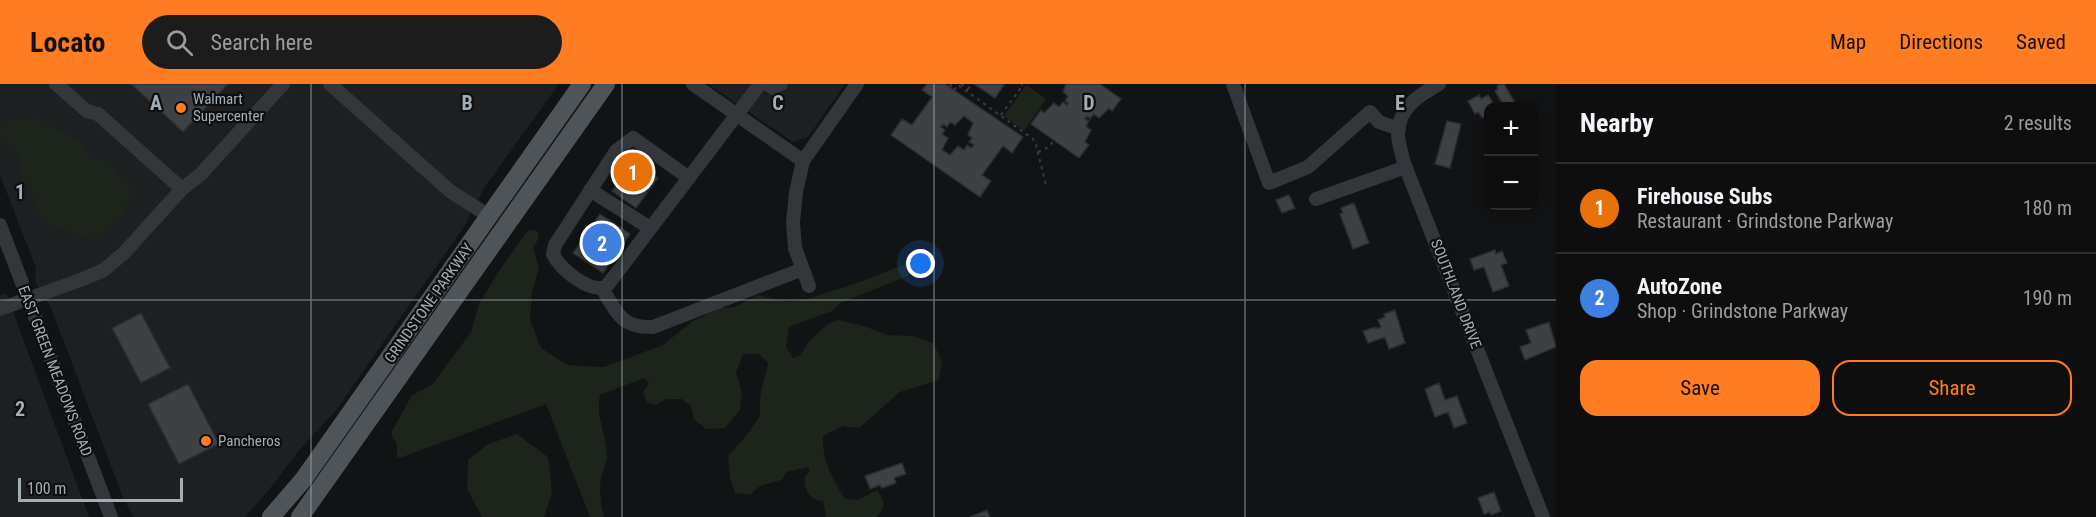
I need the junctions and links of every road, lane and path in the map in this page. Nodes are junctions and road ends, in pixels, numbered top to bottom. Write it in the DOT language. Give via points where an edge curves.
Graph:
graph roads {
  1 [pos="56,84"];
  2 [pos="283,84"];
  3 [pos="330,84"];
  4 [pos="582,84"];
  5 [pos="606,84"];
  6 [pos="693,84"];
  7 [pos="760,84"];
  8 [pos="767,84"];
  9 [pos="781,84"];
  10 [pos="856,84"];
  11 [pos="961,84"];
  12 [pos="972,84"];
  13 [pos="1021,84"];
  14 [pos="1233,84"];
  15 [pos="1439,84"];
  16 [pos="954,90"];
  17 [pos="967,90"];
  18 [pos="980,101"];
  19 [pos="977,106"];
  20 [pos="737,115"];
  21 [pos="1002,117"];
  22 [pos="1001,123"];
  23 [pos="1399,129"];
  24 [pos="1054,140"];
  25 [pos="1038,152"];
  26 [pos="803,161"];
  27 [pos="1406,167"];
  28 [pos="689,178"];
  29 [pos="1046,185"];
  30 [pos="182,189"];
  31 [pos="590,190"];
  32 [pos="1316,200"];
  33 [pos="489,216"];
  34 [pos="0,225"];
  35 [pos="650,228"];
  36 [pos="803,269"];
  37 [pos="809,286"];
  38 [pos="602,288"];
  39 [pos="27,299"];
  40 [pos="0,309"];
  41 [pos="111,517"];
  42 [pos="271,517"];
  43 [pos="300,517"];
  44 [pos="1543,517"];
  1 -- 30 [label="street" via="87,111 98,114"];
  2 -- 30 [label="street" via="201,174"];
  3 -- 33 [label="street" via="450,191"];
  4 -- 33 [label="main road, GRINDSTONE PARKWAY"];
  5 -- 43 [label="main road, GRINDSTONE PARKWAY"];
  6 -- 20 [label="street"];
  7 -- 20 [label="street"];
  8 -- 9 [label="street" via="773,88"];
  10 -- 26 [label="street"];
  11 -- 17 [label="path"];
  12 -- 17 [label="path"];
  13 -- 21 [label="path"];
  14 -- 23 [label="street" via="1269,183 1308,166 1370,112 1379,122"];
  15 -- 23 [label="street" via="1418,95 1407,107"];
  16 -- 17 [label="path" via="958,86"];
  17 -- 18 [label="path"];
  18 -- 19 [label="path"];
  18 -- 21 [label="path"];
  20 -- 26 [label="street"];
  20 -- 28 [label="street"];
  21 -- 22 [label="path"];
  21 -- 25 [label="path" via="1032,139"];
  23 -- 27 [label="street, SOUTHLAND DRIVE"];
  24 -- 25 [label="path"];
  25 -- 29 [label="path"];
  26 -- 36 [label="street" via="793,222 795,248"];
  27 -- 32 [label="street"];
  27 -- 44 [label="street, SOUTHLAND DRIVE"];
  28 -- 31 [label="street" via="633,138 616,151"];
  28 -- 35 [label="street"];
  30 -- 39 [label="street" via="104,270"];
  31 -- 35 [label="street"];
  31 -- 38 [label="street" via="553,254 574,277"];
  33 -- 42 [label="main road, GRINDSTONE PARKWAY" via="303,480"];
  34 -- 39 [label="street, EAST GREEN MEADOWS ROAD"];
  35 -- 38 [label="street"];
  36 -- 37 [label="street"];
  36 -- 38 [label="street" via="653,327 636,327 618,316"];
  39 -- 40 [label="street"];
  39 -- 41 [label="street, EAST GREEN MEADOWS ROAD"];
}
